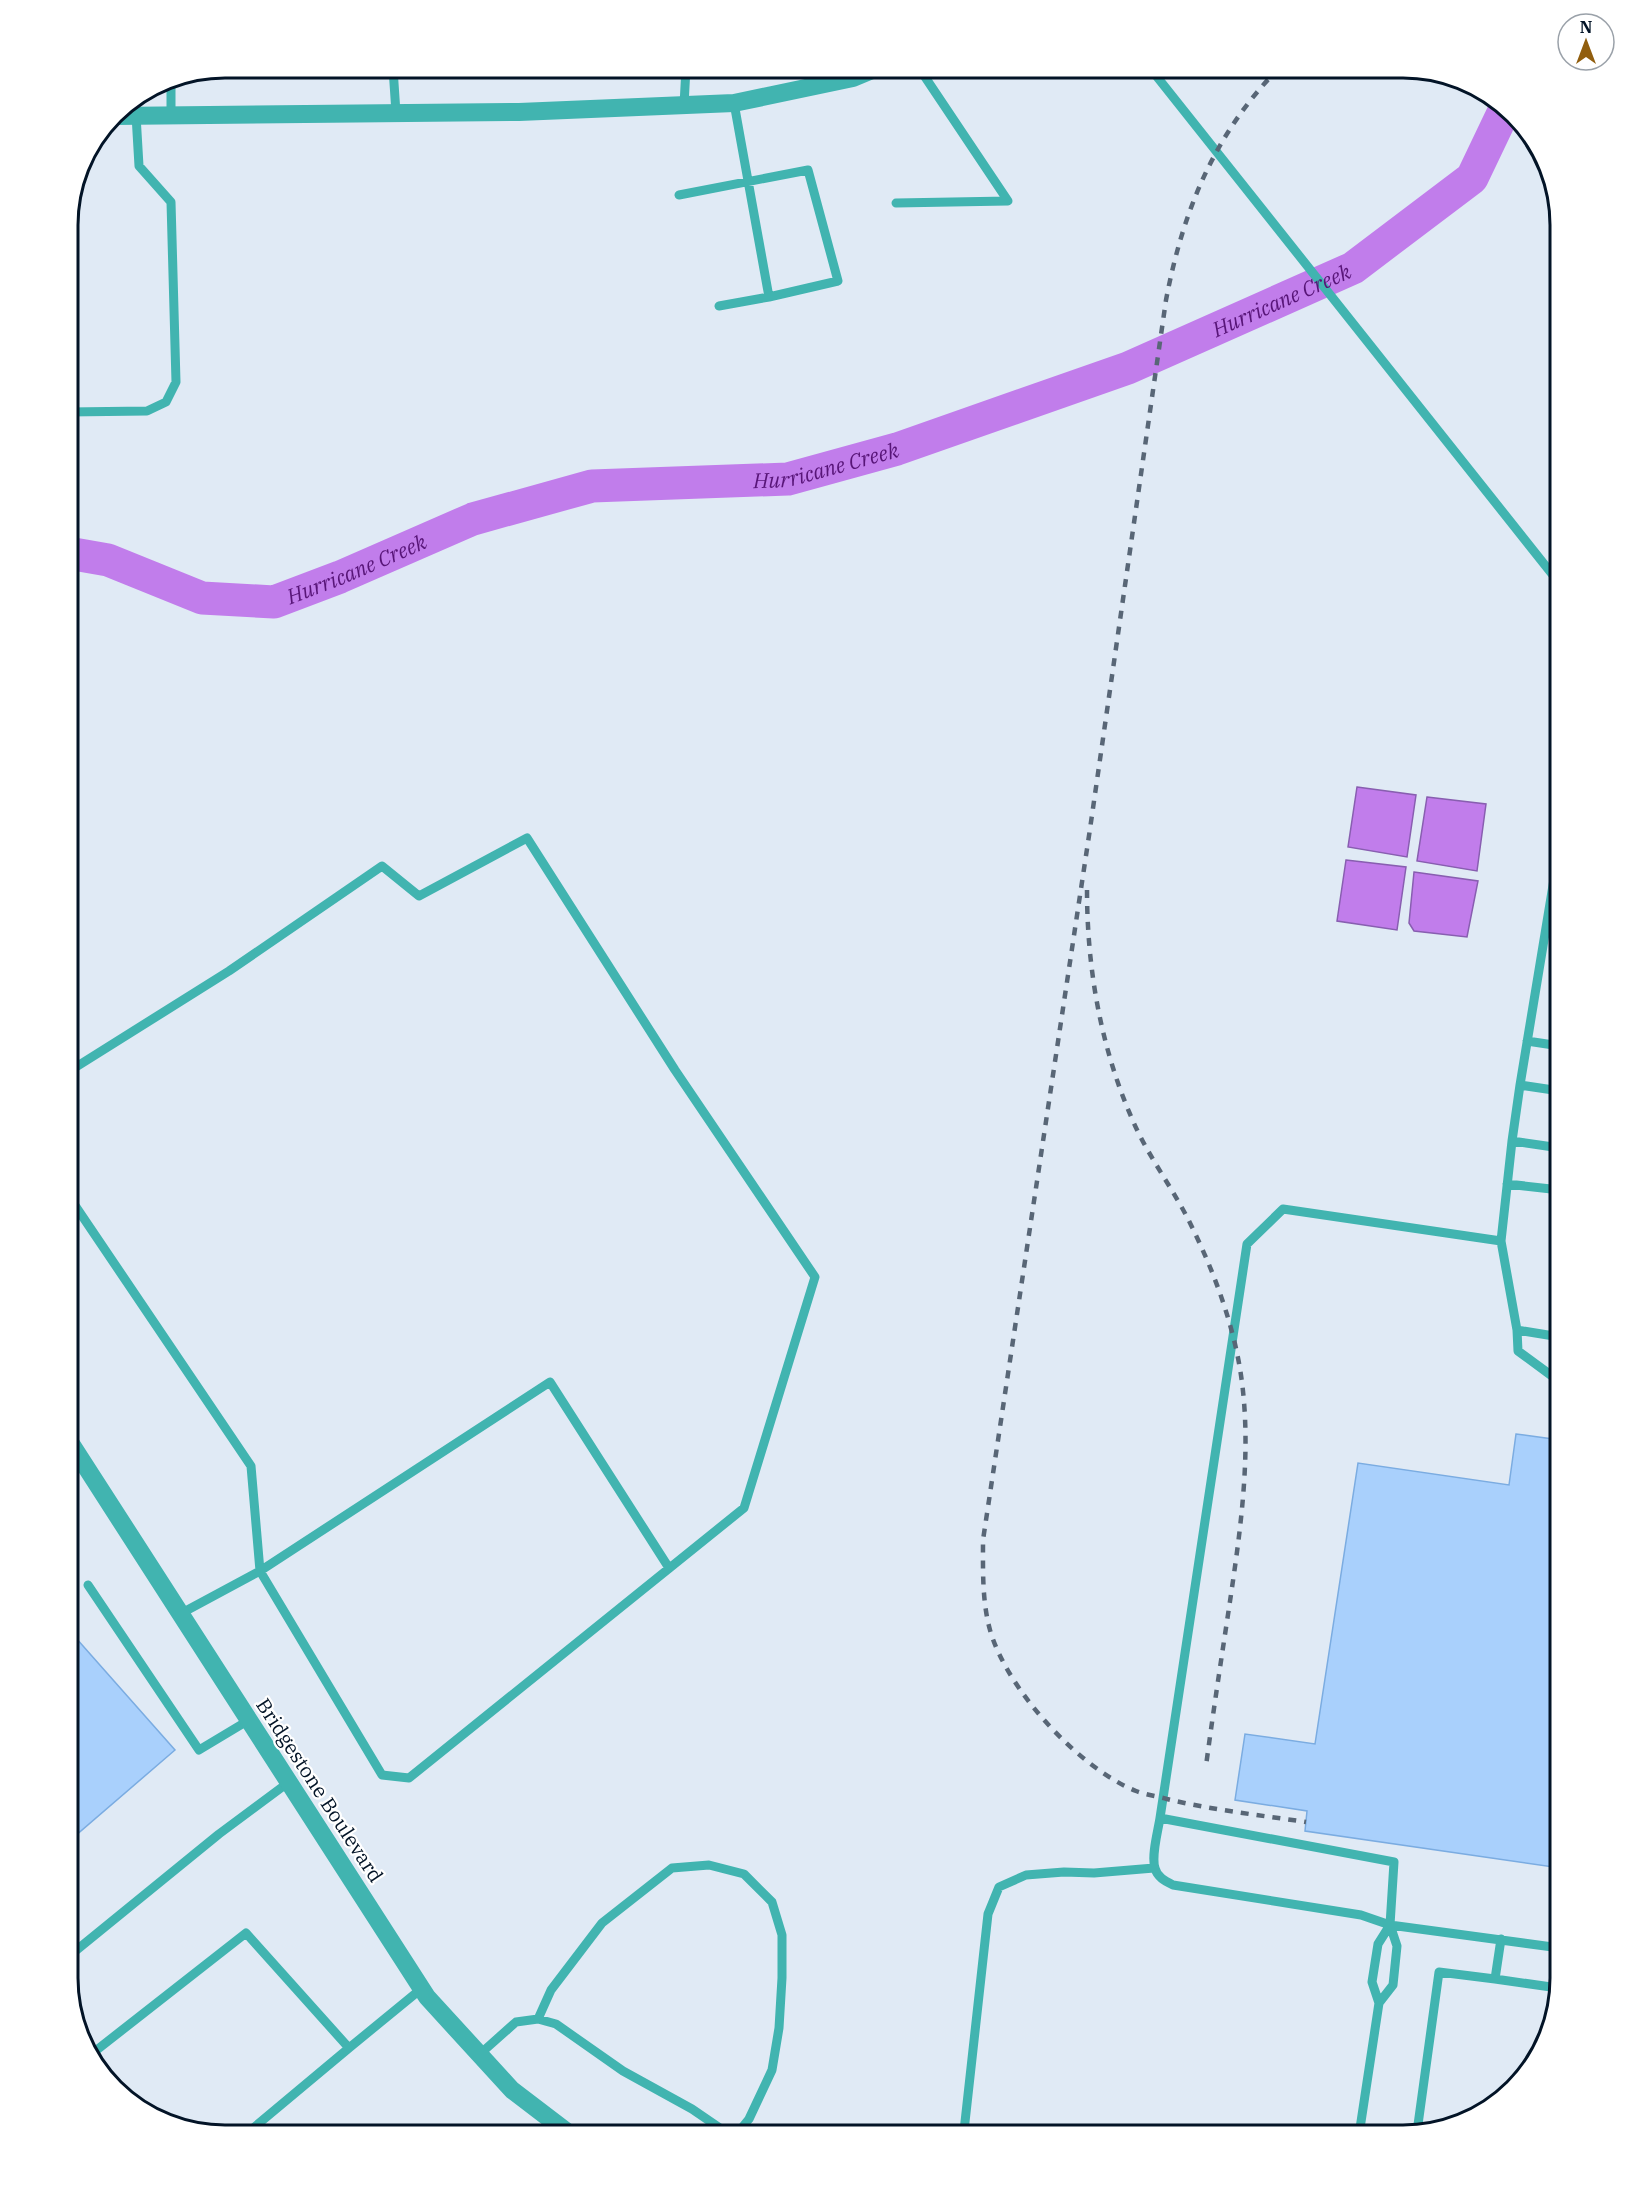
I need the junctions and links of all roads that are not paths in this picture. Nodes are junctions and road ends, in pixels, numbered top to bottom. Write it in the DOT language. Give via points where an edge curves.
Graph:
graph roads {
  1 [pos="394,78"];
  2 [pos="685,78"];
  3 [pos="852,78"];
  4 [pos="926,78"];
  5 [pos="1158,78"];
  6 [pos="171,88"];
  7 [pos="734,103"];
  8 [pos="684,105"];
  9 [pos="396,113"];
  10 [pos="128,115"];
  11 [pos="136,115"];
  12 [pos="171,115"];
  13 [pos="748,183"];
  14 [pos="679,195"];
  15 [pos="896,203"];
  16 [pos="769,297"];
  17 [pos="719,306"];
  18 [pos="78,412"];
  19 [pos="1550,571"];
  20 [pos="1550,903"];
  21 [pos="1527,1041"];
  22 [pos="1550,1044"];
  23 [pos="78,1066"];
  24 [pos="1520,1085"];
  25 [pos="1550,1090"];
  26 [pos="1512,1141"];
  27 [pos="1550,1147"];
  28 [pos="1508,1184"];
  29 [pos="1550,1189"];
  30 [pos="78,1210"];
  31 [pos="1501,1241"];
  32 [pos="1516,1330"];
  33 [pos="1550,1335"];
  34 [pos="1550,1375"];
  35 [pos="78,1458"];
  36 [pos="669,1568"];
  37 [pos="260,1571"];
  38 [pos="88,1586"];
  39 [pos="180,1614"];
  40 [pos="249,1720"];
  41 [pos="289,1782"];
  42 [pos="1160,1818"];
  43 [pos="1154,1868"];
  44 [pos="1390,1925"];
  45 [pos="1501,1939"];
  46 [pos="1550,1946"];
  47 [pos="78,1949"];
  48 [pos="1495,1979"];
  49 [pos="1550,1987"];
  50 [pos="421,1989"];
  51 [pos="1379,2003"];
  52 [pos="538,2019"];
  53 [pos="349,2048"];
  54 [pos="97,2050"];
  55 [pos="480,2054"];
  56 [pos="1418,2124"];
  57 [pos="257,2125"];
  58 [pos="558,2125"];
  59 [pos="715,2125"];
  60 [pos="744,2125"];
  61 [pos="965,2125"];
  62 [pos="1361,2125"];
  1 -- 9 [label="lane"];
  2 -- 8 [label="lane"];
  3 -- 7 [label="street"];
  4 -- 15 [label="lane" via="1008,201"];
  5 -- 19 [label="lane"];
  6 -- 12 [label="lane"];
  7 -- 8 [label="street"];
  7 -- 13 [label="lane"];
  8 -- 9 [label="street"];
  9 -- 12 [label="street"];
  10 -- 11 [label="street"];
  11 -- 12 [label="street"];
  11 -- 18 [label="lane" via="139,166 171,202 176,382 166,402 147,411"];
  13 -- 14 [label="lane"];
  13 -- 16 [label="lane"];
  13 -- 16 [label="lane" via="808,170 838,281"];
  16 -- 17 [label="lane"];
  20 -- 21 [label="lane"];
  21 -- 22 [label="lane"];
  21 -- 24 [label="lane"];
  23 -- 36 [label="lane" via="229,971 382,866 419,896 527,838 675,1070 815,1277 744,1508"];
  24 -- 25 [label="lane"];
  24 -- 26 [label="lane"];
  26 -- 27 [label="lane"];
  26 -- 28 [label="lane"];
  28 -- 29 [label="lane"];
  28 -- 31 [label="lane"];
  30 -- 37 [label="lane" via="251,1466"];
  31 -- 32 [label="lane"];
  31 -- 42 [label="lane" via="1283,1209 1247,1244"];
  32 -- 33 [label="lane"];
  32 -- 34 [label="lane" via="1518,1351"];
  35 -- 39 [label="street, Bridgestone Boulevard"];
  36 -- 37 [label="lane" via="550,1382"];
  36 -- 37 [label="lane" via="409,1778 382,1775"];
  37 -- 39 [label="lane"];
  38 -- 40 [label="lane" via="199,1750"];
  39 -- 40 [label="street, Bridgestone Boulevard"];
  40 -- 41 [label="street, Bridgestone Boulevard"];
  41 -- 47 [label="lane"];
  41 -- 50 [label="street, Bridgestone Boulevard"];
  42 -- 43 [label="lane"];
  42 -- 44 [label="lane" via="1394,1862"];
  43 -- 44 [label="lane" via="1173,1885 1361,1915"];
  43 -- 61 [label="lane" via="1026,1875 999,1887 988,1914"];
  44 -- 45 [label="lane"];
  44 -- 51 [label="lane" via="1378,1944 1372,1982"];
  44 -- 51 [label="lane" via="1397,1946 1393,1985"];
  45 -- 46 [label="lane"];
  45 -- 48 [label="lane"];
  48 -- 49 [label="lane"];
  48 -- 56 [label="lane" via="1439,1972"];
  50 -- 53 [label="lane"];
  50 -- 55 [label="street, Bridgestone Boulevard"];
  51 -- 62 [label="lane"];
  52 -- 55 [label="lane" via="516,2022"];
  52 -- 59 [label="lane" via="556,2024 623,2071"];
  52 -- 60 [label="lane" via="551,1990 602,1923 672,1868 709,1865 744,1874 772,1902 782,1935 779,2028 772,2070"];
  53 -- 54 [label="lane" via="246,1933"];
  53 -- 57 [label="lane"];
  55 -- 58 [label="street, Bridgestone Boulevard" via="512,2090"];
}
